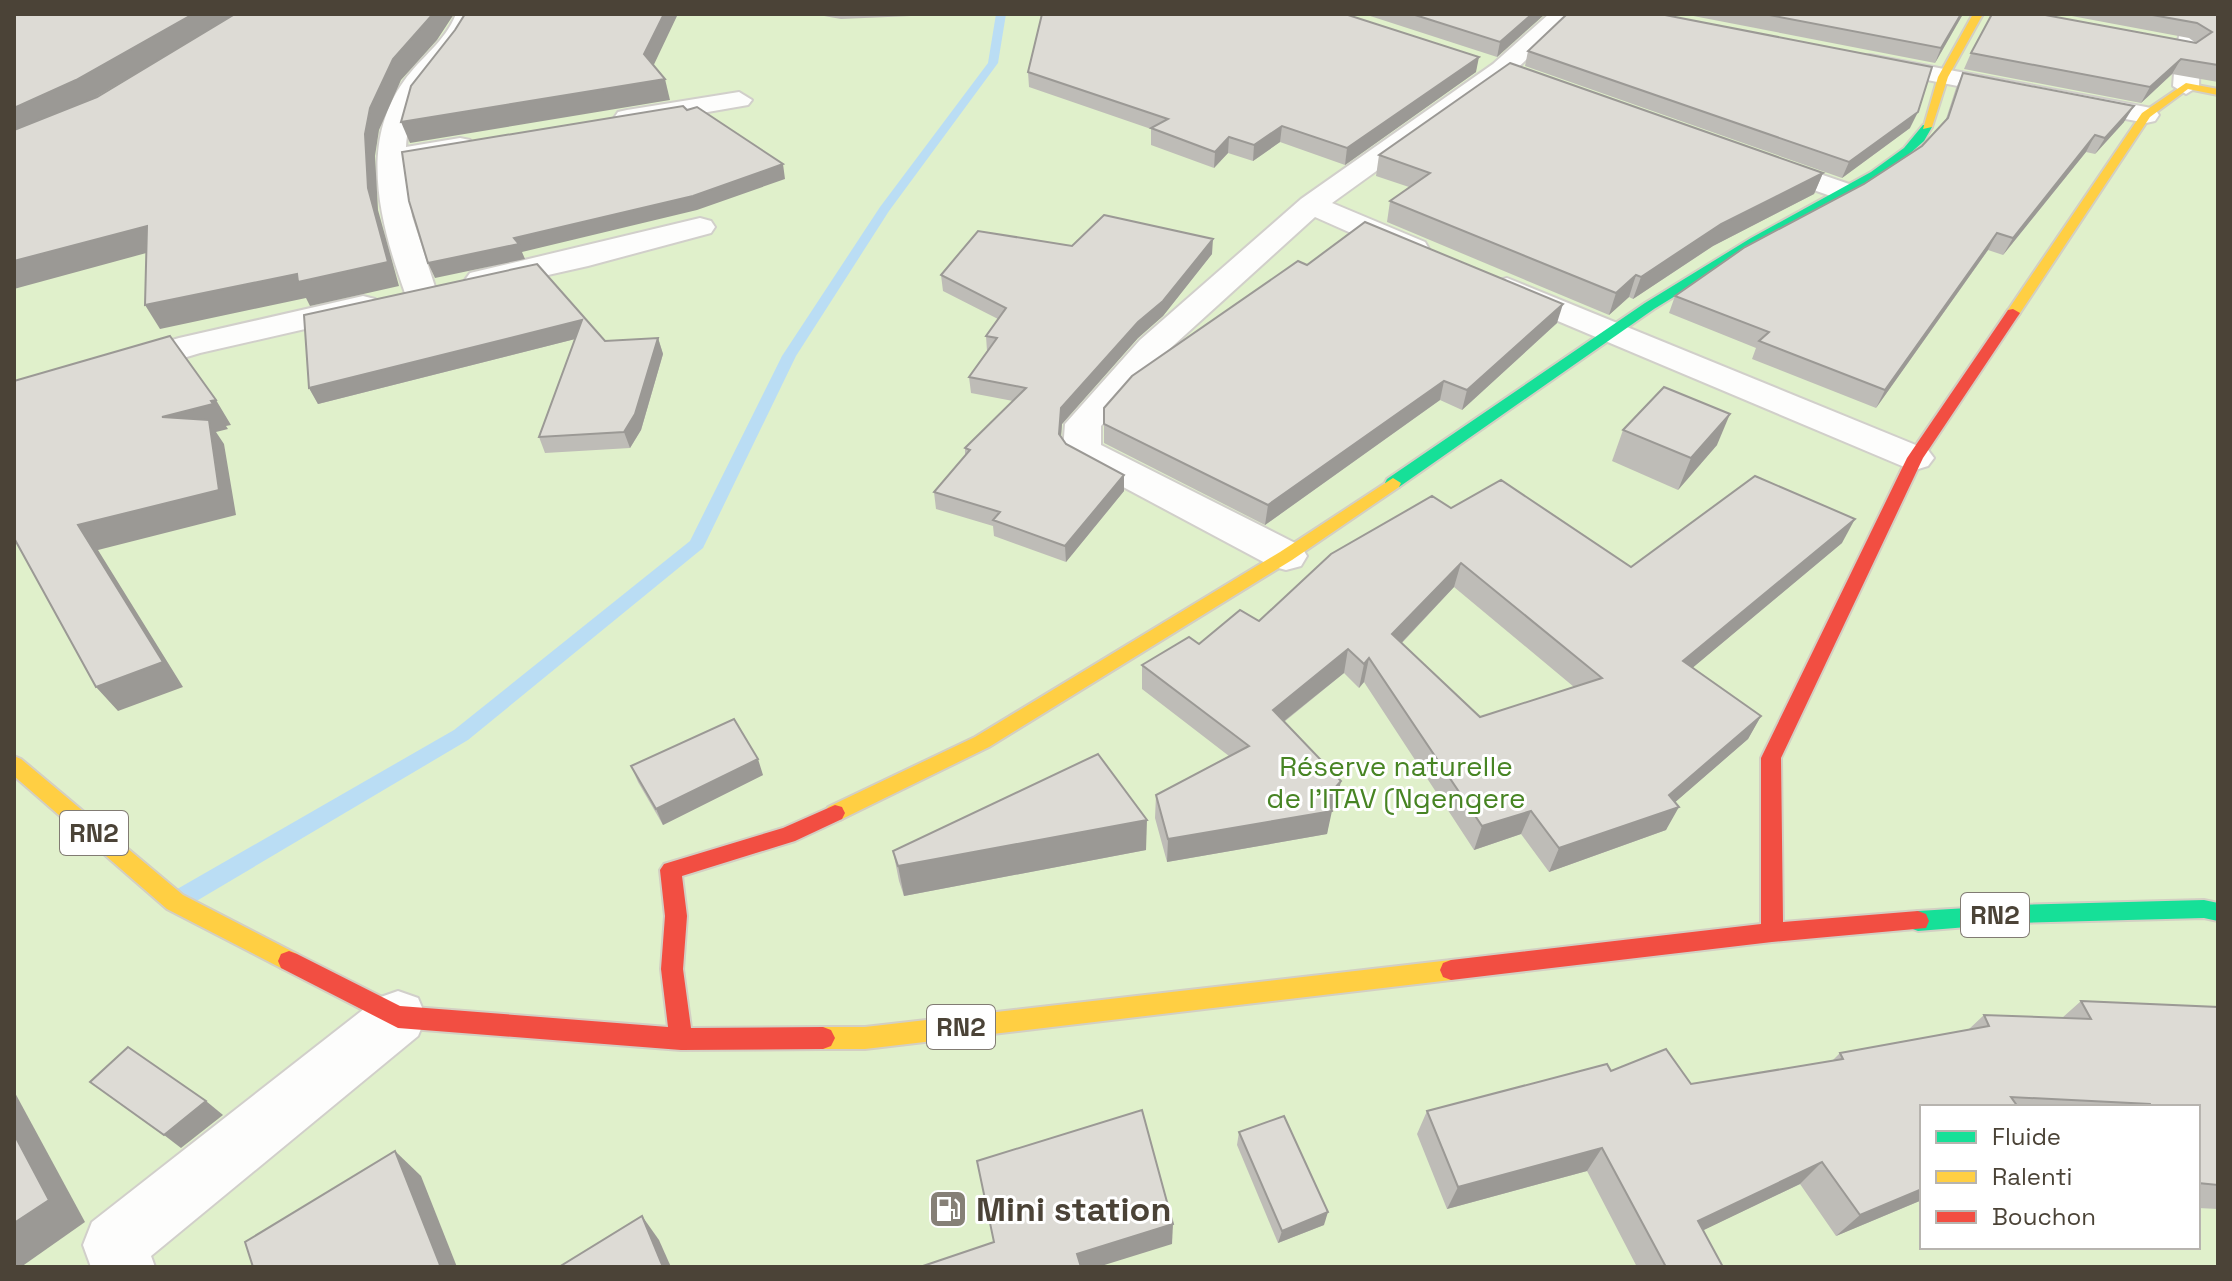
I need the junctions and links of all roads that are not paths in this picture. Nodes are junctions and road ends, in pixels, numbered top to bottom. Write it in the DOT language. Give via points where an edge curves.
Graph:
graph roads {
  1 [pos="468,14"];
  2 [pos="1563,14"];
  3 [pos="1978,14"];
  4 [pos="2197,14"];
  5 [pos="2158,43"];
  6 [pos="2188,48"];
  7 [pos="1851,59"];
  8 [pos="1943,77"];
  9 [pos="2186,86"];
  10 [pos="2218,92"];
  11 [pos="739,100"];
  12 [pos="2146,115"];
  13 [pos="608,121"];
  14 [pos="485,142"];
  15 [pos="1741,154"];
  16 [pos="392,158"];
  17 [pos="1845,192"];
  18 [pos="1311,205"];
  19 [pos="700,227"];
  20 [pos="1439,260"];
  21 [pos="1482,278"];
  22 [pos="421,293"];
  23 [pos="1609,332"];
  24 [pos="14,398"];
  25 [pos="1915,458"];
  26 [pos="1286,556"];
  27 [pos="14,764"];
  28 [pos="2218,912"];
  29 [pos="1772,932"];
  30 [pos="398,1017"];
  31 [pos="681,1039"];
  32 [pos="108,1260"];
  1 -- 16 [label="street" via="462,35 412,87 398,119"];
  2 -- 18 [label="street" via="1502,69"];
  3 -- 8 [label="main road"];
  4 -- 6 [label="street"];
  5 -- 6 [label="street"];
  6 -- 9 [label="street"];
  7 -- 8 [label="street"];
  8 -- 12 [label="street"];
  8 -- 17 [label="main road" via="1925,133"];
  9 -- 10 [label="main road"];
  9 -- 12 [label="main road"];
  11 -- 13 [label="street"];
  12 -- 25 [label="main road"];
  14 -- 16 [label="street"];
  15 -- 17 [label="street"];
  16 -- 22 [label="street" via="400,238"];
  17 -- 23 [label="main road" via="1726,255"];
  18 -- 20 [label="street"];
  18 -- 26 [label="street" via="1152,347 1083,424 1082,450"];
  19 -- 22 [label="street"];
  21 -- 23 [label="street"];
  22 -- 24 [label="street" via="191,345"];
  23 -- 25 [label="street"];
  23 -- 26 [label="main road"];
  25 -- 29 [label="main road" via="1771,758"];
  26 -- 31 [label="main road" via="982,742 788,835 671,870 676,916 672,969"];
  27 -- 30 [label="main road, RN2" via="175,902"];
  28 -- 29 [label="main road, RN2" via="2017,914"];
  29 -- 31 [label="main road, RN2" via="865,1038"];
  30 -- 31 [label="main road, RN2"];
  30 -- 32 [label="street"];
}
